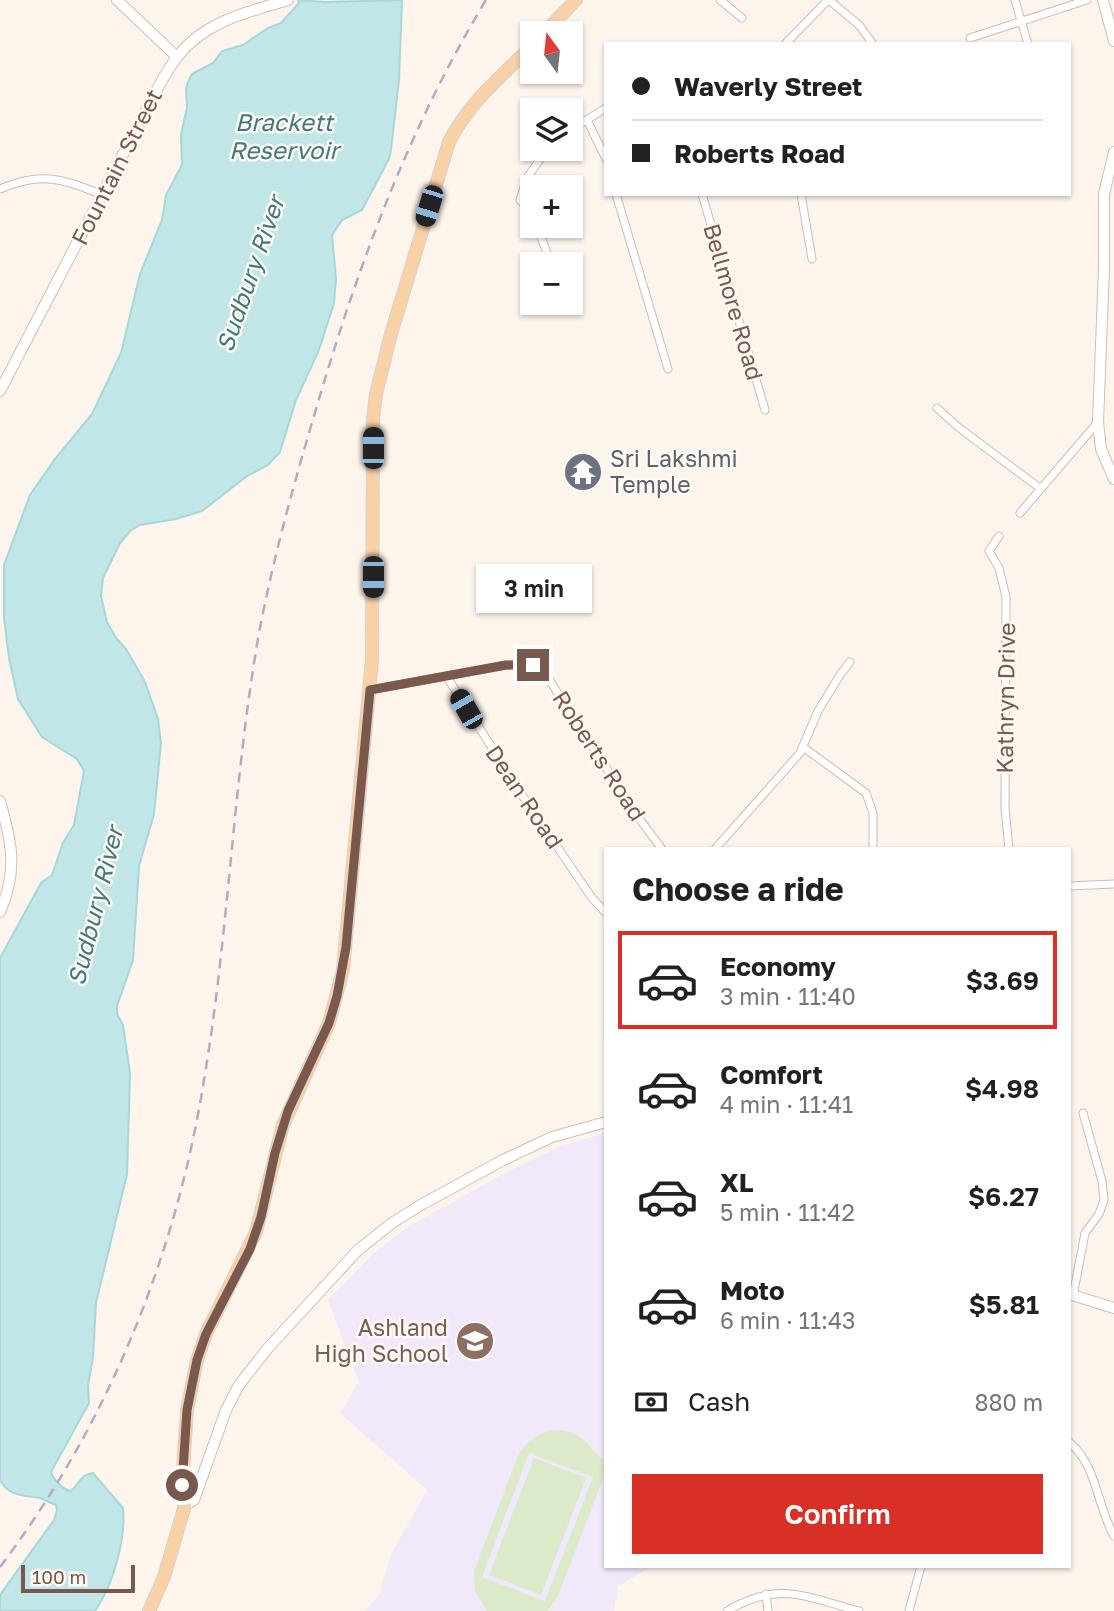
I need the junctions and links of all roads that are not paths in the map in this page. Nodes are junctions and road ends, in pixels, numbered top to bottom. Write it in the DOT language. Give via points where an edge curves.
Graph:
graph roads {
  1 [pos="117,0"];
  2 [pos="288,0"];
  3 [pos="576,0"];
  4 [pos="720,0"];
  5 [pos="829,0"];
  6 [pos="1015,0"];
  7 [pos="1087,0"];
  8 [pos="1103,0"];
  9 [pos="742,18"];
  10 [pos="1021,20"];
  11 [pos="556,21"];
  12 [pos="970,38"];
  13 [pos="1114,41"];
  14 [pos="787,42"];
  15 [pos="872,42"];
  16 [pos="1027,42"];
  17 [pos="177,57"];
  18 [pos="520,57"];
  19 [pos="604,109"];
  20 [pos="587,120"];
  21 [pos="583,122"];
  22 [pos="1114,152"];
  23 [pos="604,155"];
  24 [pos="0,189"];
  25 [pos="103,195"];
  26 [pos="617,196"];
  27 [pos="703,196"];
  28 [pos="800,196"];
  29 [pos="812,259"];
  30 [pos="668,369"];
  31 [pos="0,391"];
  32 [pos="937,408"];
  33 [pos="765,410"];
  34 [pos="1098,422"];
  35 [pos="1114,479"];
  36 [pos="1041,489"];
  37 [pos="1020,513"];
  38 [pos="999,536"];
  39 [pos="850,662"];
  40 [pos="447,677"];
  41 [pos="370,690"];
  42 [pos="803,747"];
  43 [pos="0,801"];
  44 [pos="4,831"];
  45 [pos="660,847"];
  46 [pos="717,847"];
  47 [pos="873,847"];
  48 [pos="1009,847"];
  49 [pos="1114,884"];
  50 [pos="1071,886"];
  51 [pos="604,911"];
  52 [pos="0,912"];
  53 [pos="1083,1113"];
  54 [pos="604,1123"];
  55 [pos="1071,1295"];
  56 [pos="1114,1308"];
  57 [pos="1071,1444"];
  58 [pos="185,1505"];
  59 [pos="1114,1536"];
  60 [pos="920,1568"];
  61 [pos="766,1594"];
  62 [pos="149,1611"];
  63 [pos="727,1611"];
  64 [pos="768,1611"];
  65 [pos="859,1611"];
  66 [pos="909,1611"];
  1 -- 17 [label="street"];
  2 -- 17 [label="street, Fountain Street" via="218,24 195,38"];
  3 -- 11 [label="main road"];
  4 -- 9 [label="street"];
  5 -- 14 [label="street"];
  5 -- 15 [label="street"];
  6 -- 10 [label="street"];
  7 -- 10 [label="street"];
  8 -- 13 [label="street"];
  10 -- 12 [label="street"];
  10 -- 16 [label="street"];
  17 -- 25 [label="street, Fountain Street"];
  18 -- 41 [label="main road" via="478,97 449,142 380,372 373,419"];
  19 -- 20 [label="street"];
  20 -- 21 [label="street"];
  20 -- 23 [label="street"];
  22 -- 34 [label="street" via="1104,194"];
  24 -- 25 [label="street" via="30,178 53,178"];
  25 -- 31 [label="street, Fountain Street"];
  26 -- 30 [label="street"];
  27 -- 33 [label="street, Bellmore Road"];
  28 -- 29 [label="street"];
  32 -- 36 [label="street"];
  34 -- 35 [label="street" via="1101,449"];
  34 -- 36 [label="street"];
  36 -- 37 [label="street"];
  38 -- 48 [label="street, Kathryn Drive" via="989,551 1006,597"];
  39 -- 42 [label="street" via="818,711"];
  40 -- 41 [label="street, Roberts Road"];
  40 -- 45 [label="street, Roberts Road" via="522,664 544,671"];
  40 -- 51 [label="street, Dean Road" via="524,798"];
  41 -- 58 [label="main road" via="346,947 337,996 288,1111 250,1249 197,1360 185,1427 181,1498"];
  42 -- 46 [label="street"];
  42 -- 47 [label="street" via="866,793 873,813"];
  43 -- 44 [label="street"];
  44 -- 52 [label="street" via="13,869"];
  49 -- 50 [label="street"];
  53 -- 55 [label="street" via="1104,1200 1085,1233"];
  54 -- 58 [label="street" via="552,1137 503,1160 419,1206 358,1250 239,1385 194,1500"];
  55 -- 56 [label="street"];
  57 -- 59 [label="street" via="1087,1465"];
  58 -- 62 [label="main road"];
  60 -- 66 [label="street"];
  61 -- 63 [label="street"];
  61 -- 64 [label="street"];
  61 -- 65 [label="street" via="794,1594"];
}
